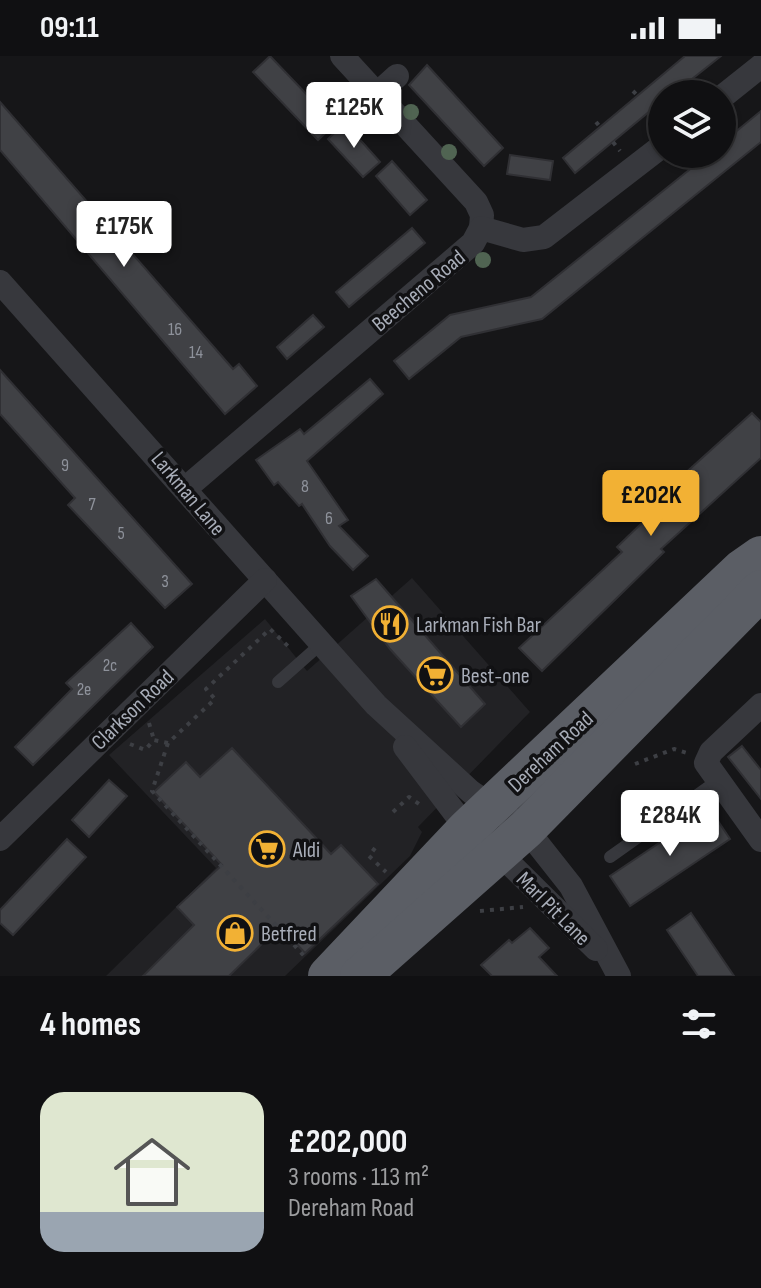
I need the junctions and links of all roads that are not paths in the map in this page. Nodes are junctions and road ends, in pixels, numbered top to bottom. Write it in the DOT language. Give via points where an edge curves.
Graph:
graph roads {
  1 [pos="342,56"];
  2 [pos="761,66"];
  3 [pos="397,76"];
  4 [pos="736,86"];
  5 [pos="377,94"];
  6 [pos="648,157"];
  7 [pos="481,228"];
  8 [pos="0,282"];
  9 [pos="186,488"];
  10 [pos="761,556"];
  11 [pos="265,580"];
  12 [pos="761,590"];
  13 [pos="316,636"];
  14 [pos="278,682"];
  15 [pos="376,705"];
  16 [pos="761,705"];
  17 [pos="717,781"];
  18 [pos="479,816"];
  19 [pos="2,834"];
  20 [pos="761,840"];
  21 [pos="512,841"];
  22 [pos="610,857"];
  23 [pos="336,966"];
  24 [pos="614,969"];
  25 [pos="314,976"];
  1 -- 5 [label="street"];
  2 -- 4 [label="street"];
  3 -- 5 [label="street"];
  5 -- 7 [label="street" via="476,202"];
  6 -- 7 [label="street, Beecheno Road" via="544,237 523,240"];
  7 -- 9 [label="street, Beecheno Road" via="473,243"];
  8 -- 9 [label="street, Larkman Lane"];
  9 -- 11 [label="street, Larkman Lane"];
  10 -- 18 [label="highway, Dereham Road"];
  11 -- 13 [label="street, Larkman Lane"];
  11 -- 19 [label="street, Clarkson Road"];
  12 -- 21 [label="highway, Dereham Road"];
  13 -- 14 [label="lane"];
  13 -- 15 [label="street, Larkman Lane"];
  15 -- 18 [label="street, Larkman Lane" via="441,766"];
  15 -- 18 [label="street, Larkman Lane" via="434,789"];
  16 -- 17 [label="street" via="707,758"];
  17 -- 20 [label="street"];
  17 -- 22 [label="lane"];
  18 -- 21 [label="street"];
  18 -- 21 [label="street, Larkman Lane"];
  18 -- 23 [label="highway, Dereham Road"];
  21 -- 23 [label="highway, Dereham Road"];
  21 -- 24 [label="street, Marl Pit Lane"];
  21 -- 24 [label="street, Marl Pit Lane" via="571,886"];
  23 -- 25 [label="lane, Dereham Road"];
}
